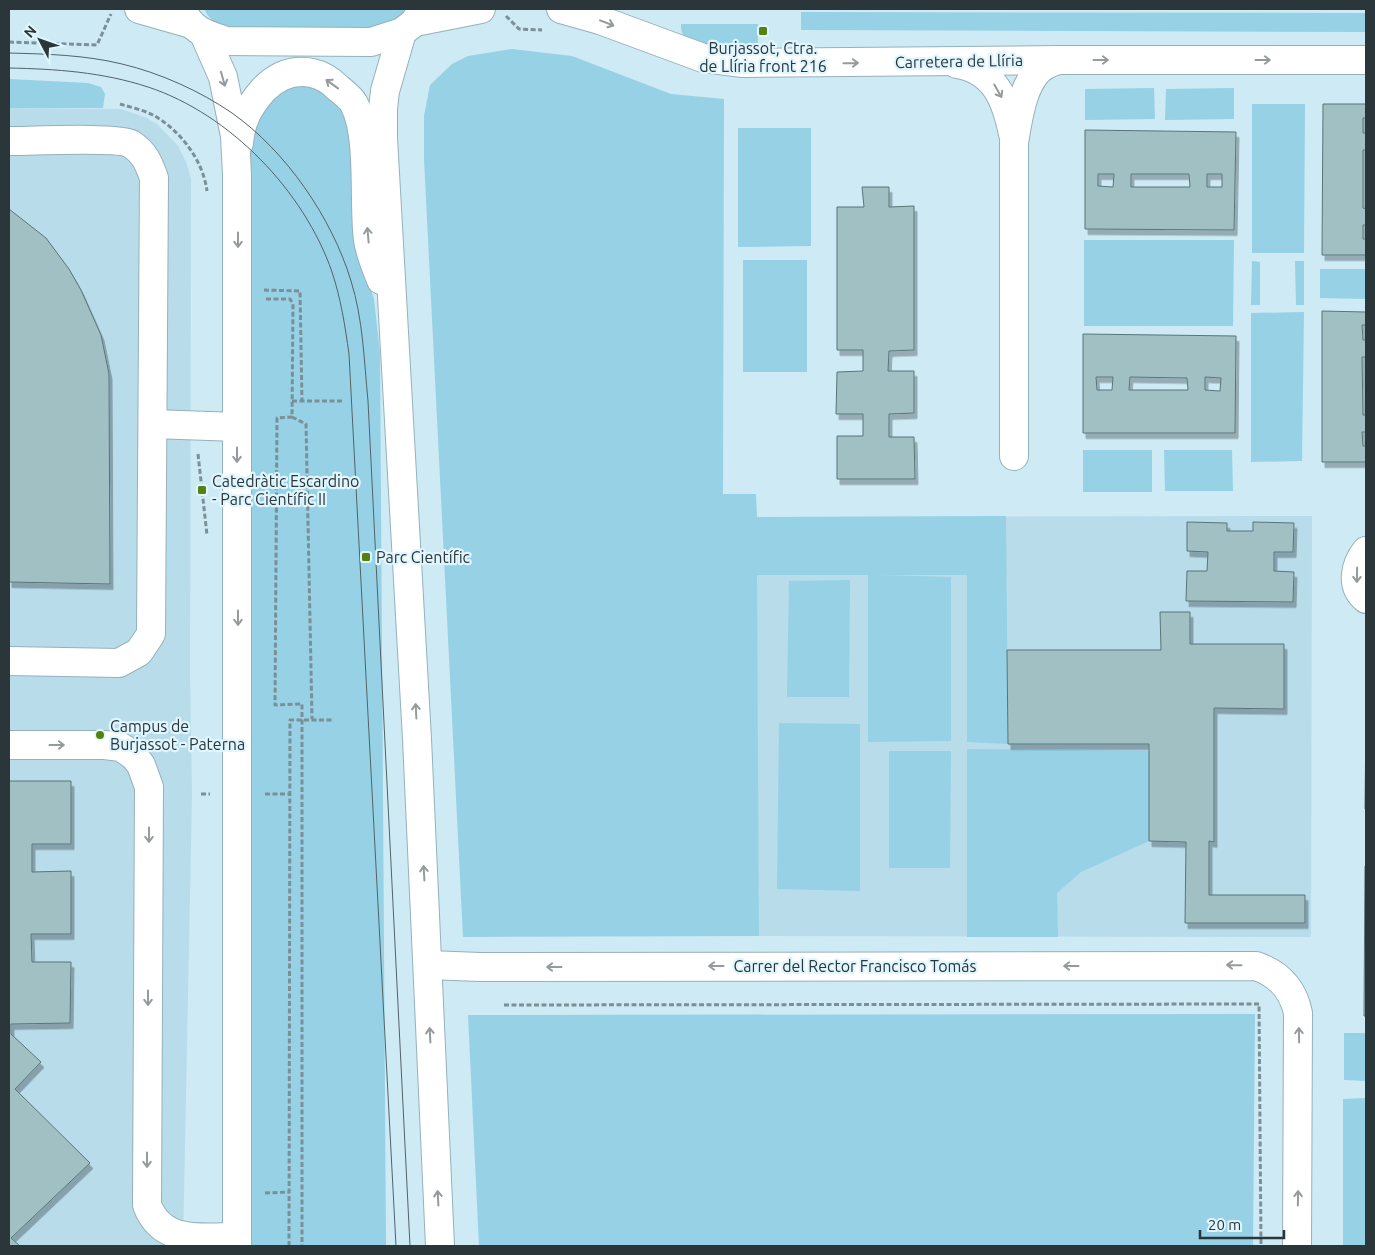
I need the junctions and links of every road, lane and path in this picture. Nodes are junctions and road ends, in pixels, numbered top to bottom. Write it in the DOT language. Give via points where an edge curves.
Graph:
graph roads {
  1 [pos="114,9"];
  2 [pos="139,9"];
  3 [pos="481,9"];
  4 [pos="561,9"];
  5 [pos="413,21"];
  6 [pos="191,22"];
  7 [pos="9,42"];
  8 [pos="1059,60"];
  9 [pos="1366,60"];
  10 [pos="943,61"];
  11 [pos="120,104"];
  12 [pos="9,141"];
  13 [pos="1014,143"];
  14 [pos="237,175"];
  15 [pos="208,200"];
  16 [pos="249,294"];
  17 [pos="395,350"];
  18 [pos="292,401"];
  19 [pos="342,401"];
  20 [pos="302,402"];
  21 [pos="292,417"];
  22 [pos="153,424"];
  23 [pos="237,427"];
  24 [pos="197,448"];
  25 [pos="1014,456"];
  26 [pos="208,543"];
  27 [pos="1366,551"];
  28 [pos="1366,599"];
  29 [pos="9,661"];
  30 [pos="312,719"];
  31 [pos="302,720"];
  32 [pos="334,720"];
  33 [pos="9,745"];
  34 [pos="263,794"];
  35 [pos="289,794"];
  36 [pos="428,965"];
  37 [pos="504,1005"];
  38 [pos="289,1192"];
  39 [pos="262,1193"];
  40 [pos="237,1242"];
  41 [pos="289,1246"];
  42 [pos="302,1246"];
  43 [pos="440,1246"];
  44 [pos="1261,1246"];
  45 [pos="1297,1246"];
  1 -- 7 [label="path" via="97,45"];
  2 -- 6 [label="street"];
  3 -- 5 [label="street"];
  4 -- 10 [label="street, Carretera de Llíria, one-way" via="703,58 792,63"];
  5 -- 6 [label="street" via="371,42 226,41"];
  5 -- 17 [label="street" via="389,74 383,109"];
  6 -- 14 [label="street, one-way" via="223,77 235,136"];
  8 -- 9 [label="street, Carretera de Llíria, one-way"];
  8 -- 10 [label="street, Carretera de Llíria"];
  8 -- 13 [label="street" via="1047,64 1030,82 1018,115"];
  10 -- 13 [label="street, one-way" via="964,65 990,79 1007,110"];
  11 -- 15 [label="path" via="152,114 172,129 194,154 206,183"];
  12 -- 22 [label="street" via="130,143 146,158 154,178"];
  13 -- 25 [label="street"];
  14 -- 16 [label="street, one-way"];
  17 -- 14 [label="street, one-way" via="387,302 368,241 363,132 354,104 330,81 315,74 292,72 280,76 255,99 242,121"];
  16 -- 18 [label="path" via="290,299 293,304"];
  16 -- 20 [label="path" via="300,291"];
  16 -- 23 [label="street"];
  36 -- 17 [label="street, one-way"];
  18 -- 20 [label="path"];
  18 -- 21 [label="path"];
  19 -- 20 [label="path"];
  21 -- 30 [label="path" via="306,424"];
  21 -- 31 [label="path" via="277,418 275,705 302,704"];
  22 -- 23 [label="street"];
  22 -- 29 [label="street" via="151,634 139,652 119,663"];
  23 -- 40 [label="street, one-way"];
  24 -- 26 [label="path"];
  27 -- 28 [label="street, one-way" via="1358,562 1356,574 1357,586"];
  30 -- 31 [label="path"];
  30 -- 32 [label="path"];
  31 -- 35 [label="path" via="290,720"];
  31 -- 42 [label="path"];
  33 -- 40 [label="street, one-way" via="121,747 141,765 149,788 147,1205 152,1218 170,1232"];
  34 -- 35 [label="path"];
  35 -- 38 [label="path"];
  43 -- 36 [label="street, one-way"];
  45 -- 36 [label="street, Carrer del Rector Francisco Tomás, one-way" via="1298,1012 1295,999 1279,978 1256,966"];
  37 -- 44 [label="path" via="1259,1004"];
  38 -- 39 [label="path"];
  38 -- 41 [label="path"];
}
